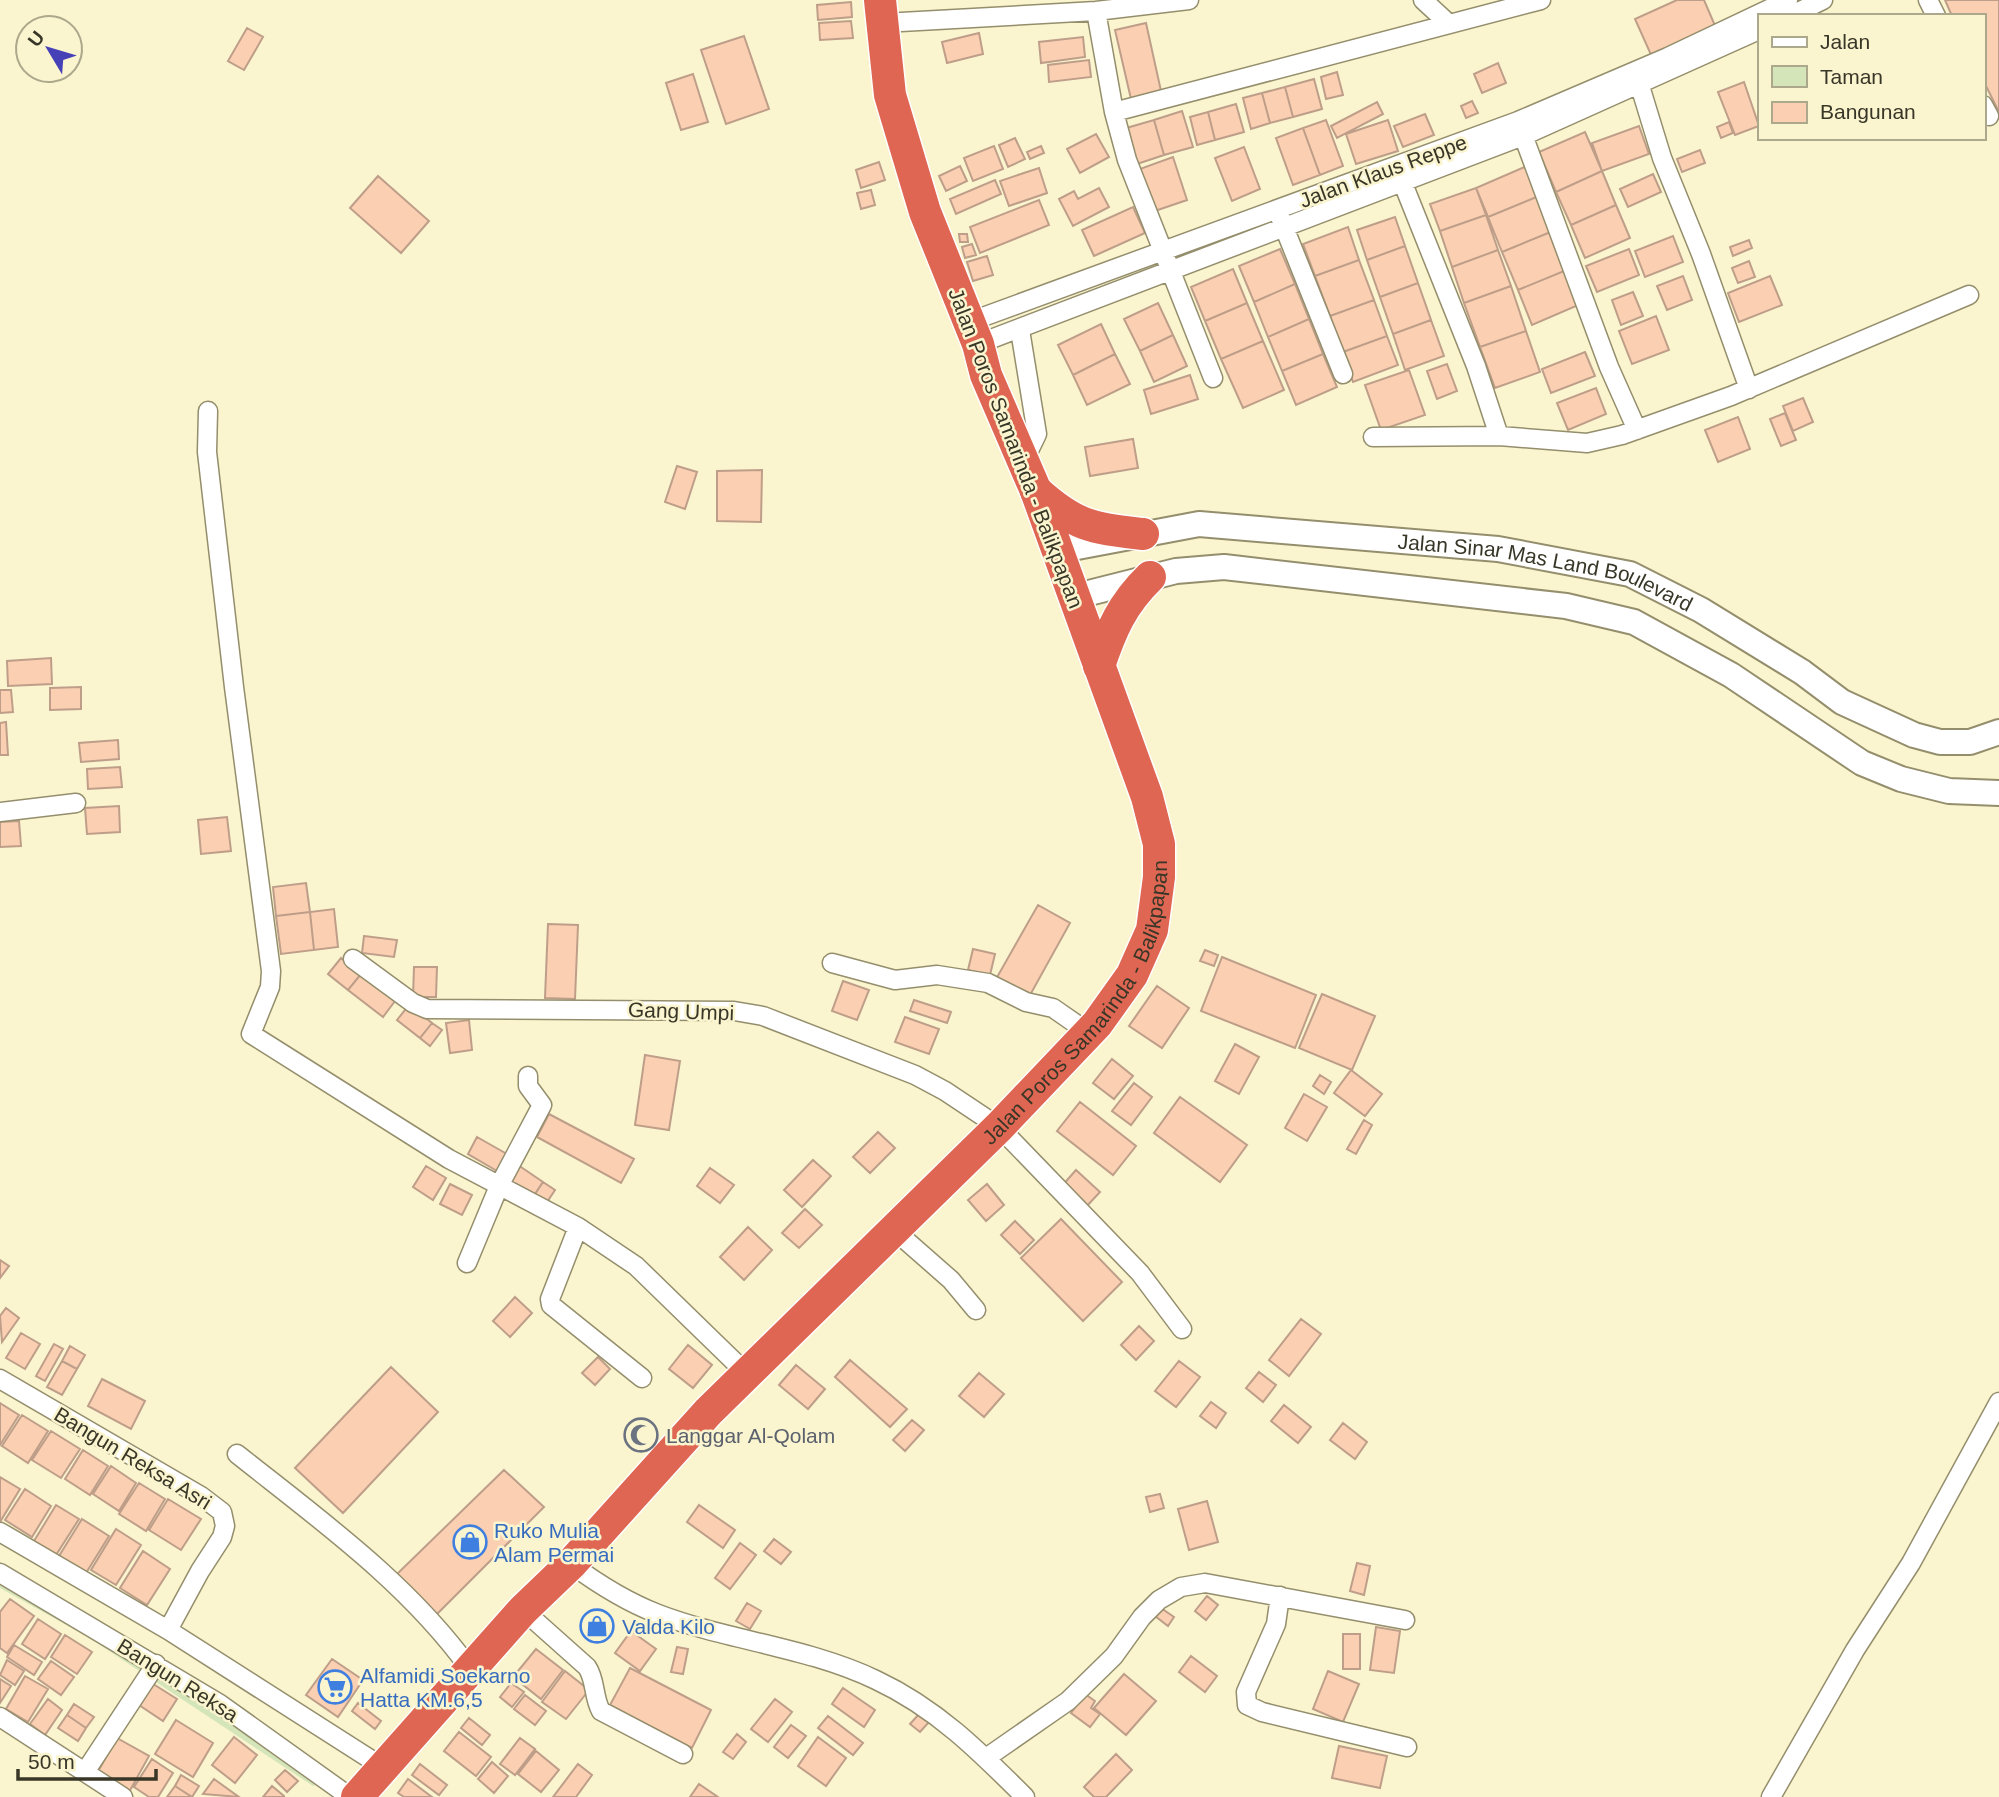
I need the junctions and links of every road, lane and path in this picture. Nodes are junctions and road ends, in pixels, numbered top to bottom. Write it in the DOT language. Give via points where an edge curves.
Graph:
graph roads {
  1 [pos="1188,0"];
  2 [pos="1423,0"];
  3 [pos="1541,0"];
  4 [pos="1788,0"];
  5 [pos="1823,0"];
  6 [pos="1096,10"];
  7 [pos="881,12"];
  8 [pos="1760,14"];
  9 [pos="1794,14"];
  10 [pos="1758,15"];
  11 [pos="1449,24"];
  12 [pos="1758,30"];
  13 [pos="1636,77"];
  14 [pos="1114,112"];
  15 [pos="1520,129"];
  16 [pos="1399,173"];
  17 [pos="1278,210"];
  18 [pos="1283,229"];
  19 [pos="1162,252"];
  20 [pos="1170,273"];
  21 [pos="1969,295"];
  22 [pos="1020,303"];
  23 [pos="1025,328"];
  24 [pos="973,333"];
  25 [pos="1343,373"];
  26 [pos="1213,378"];
  27 [pos="1749,389"];
  28 [pos="208,411"];
  29 [pos="1637,430"];
  30 [pos="1499,436"];
  31 [pos="1373,437"];
  32 [pos="1030,477"];
  33 [pos="1199,523"];
  34 [pos="1143,534"];
  35 [pos="1056,551"];
  36 [pos="1206,568"];
  37 [pos="1150,577"];
  38 [pos="1073,597"];
  39 [pos="1099,666"];
  40 [pos="1999,732"];
  41 [pos="1999,793"];
  42 [pos="76,803"];
  43 [pos="0,812"];
  44 [pos="353,959"];
  45 [pos="832,963"];
  46 [pos="1089,1033"];
  47 [pos="528,1076"];
  48 [pos="999,1127"];
  49 [pos="499,1186"];
  50 [pos="578,1227"];
  51 [pos="894,1230"];
  52 [pos="467,1263"];
  53 [pos="976,1310"];
  54 [pos="1182,1328"];
  55 [pos="746,1373"];
  56 [pos="642,1378"];
  57 [pos="0,1379"];
  58 [pos="1999,1402"];
  59 [pos="237,1454"];
  60 [pos="0,1532"];
  61 [pos="571,1564"];
  62 [pos="0,1573"];
  63 [pos="1280,1596"];
  64 [pos="523,1610"];
  65 [pos="1405,1620"];
  66 [pos="168,1630"];
  67 [pos="156,1664"];
  68 [pos="470,1669"];
  69 [pos="0,1717"];
  70 [pos="1407,1747"];
  71 [pos="683,1754"];
  72 [pos="986,1758"];
  73 [pos="381,1766"];
  74 [pos="85,1772"];
  75 [pos="123,1797"];
  76 [pos="350,1797"];
  77 [pos="357,1797"];
  78 [pos="1025,1797"];
  79 [pos="1770,1797"];
  1 -- 6 [label="street"];
  2 -- 11 [label="street"];
  3 -- 11 [label="street"];
  4 -- 8 [label="street, Jalan Klaus Reppe"];
  5 -- 9 [label="street"];
  6 -- 7 [label="street"];
  6 -- 14 [label="street"];
  7 -- 24 [label="highway, Jalan Poros Samarinda - Balikpapan" via="890,95 925,212"];
  10 -- 13 [label="street, Jalan Klaus Reppe"];
  11 -- 14 [label="street"];
  12 -- 13 [label="street, Jalan Klaus Reppe"];
  13 -- 15 [label="street, Jalan Klaus Reppe"];
  13 -- 27 [label="street"];
  14 -- 19 [label="street"];
  15 -- 16 [label="street, Jalan Klaus Reppe"];
  15 -- 29 [label="street"];
  16 -- 17 [label="street, Jalan Klaus Reppe"];
  16 -- 18 [label="street, Jalan Klaus Reppe"];
  16 -- 30 [label="street"];
  17 -- 18 [label="street"];
  17 -- 19 [label="street, Jalan Klaus Reppe"];
  18 -- 20 [label="street, Jalan Klaus Reppe"];
  18 -- 25 [label="street"];
  19 -- 20 [label="street"];
  19 -- 22 [label="street, Jalan Klaus Reppe"];
  20 -- 23 [label="street, Jalan Klaus Reppe"];
  20 -- 26 [label="street"];
  21 -- 27 [label="street"];
  22 -- 23 [label="street"];
  22 -- 24 [label="street, Jalan Klaus Reppe"];
  23 -- 24 [label="street, Jalan Klaus Reppe"];
  23 -- 32 [label="street" via="1037,434"];
  24 -- 32 [label="highway, Jalan Poros Samarinda - Balikpapan" via="986,376"];
  27 -- 29 [label="street"];
  28 -- 49 [label="street" via="207,452 233,687 271,971 270,987 251,1034"];
  29 -- 30 [label="street" via="1587,443"];
  30 -- 31 [label="street"];
  32 -- 34 [label="highway" via="1062,515 1083,525"];
  32 -- 35 [label="highway, Jalan Poros Samarinda - Balikpapan"];
  33 -- 34 [label="street, Jalan Sinar Mas Land Boulevard"];
  33 -- 36 [label="street"];
  33 -- 40 [label="street, Jalan Sinar Mas Land Boulevard" via="1498,548 1630,574 1701,610 1842,702 1914,734 1940,742 1970,743"];
  34 -- 35 [label="street, Jalan Sinar Mas Land Boulevard"];
  35 -- 38 [label="highway, Jalan Poros Samarinda - Balikpapan"];
  36 -- 37 [label="street, Jalan Sinar Mas Land Boulevard"];
  36 -- 41 [label="street, Jalan Sinar Mas Land Boulevard" via="1566,606 1623,619 1645,626 1731,675 1862,763 1949,791"];
  37 -- 38 [label="street, Jalan Sinar Mas Land Boulevard"];
  37 -- 39 [label="highway" via="1114,621"];
  38 -- 39 [label="highway, Jalan Poros Samarinda - Balikpapan"];
  39 -- 46 [label="highway, Jalan Poros Samarinda - Balikpapan" via="1147,797 1159,844 1159,877 1152,930 1144,952"];
  42 -- 43 [label="street"];
  44 -- 48 [label="street, Gang Umpi" via="413,1003 439,1011 615,1008 763,1016 915,1075"];
  45 -- 46 [label="street" via="895,980 937,975 988,983 1026,1002 1053,1008"];
  46 -- 48 [label="highway, Jalan Poros Samarinda - Balikpapan"];
  47 -- 49 [label="street" via="528,1086 542,1105"];
  48 -- 51 [label="highway, Jalan Poros Samarinda - Balikpapan"];
  48 -- 54 [label="street, Gang Umpi" via="1140,1273"];
  49 -- 50 [label="street"];
  49 -- 52 [label="street"];
  50 -- 55 [label="street" via="636,1266"];
  50 -- 56 [label="street" via="551,1305"];
  51 -- 53 [label="street" via="951,1280"];
  51 -- 55 [label="highway, Jalan Poros Samarinda - Balikpapan"];
  55 -- 61 [label="highway, Jalan Poros Samarinda - Balikpapan"];
  57 -- 66 [label="street, Bangun Reksa Asri" via="222,1512 222,1537"];
  58 -- 79 [label="street" via="1911,1563"];
  59 -- 68 [label="street" via="365,1556 444,1633"];
  60 -- 66 [label="street"];
  61 -- 64 [label="highway, Jalan Poros Samarinda - Balikpapan"];
  61 -- 72 [label="street" via="611,1592 659,1614 804,1653 874,1678 930,1709"];
  62 -- 67 [label="street, Bangun Reksa"];
  63 -- 65 [label="street"];
  63 -- 70 [label="street" via="1276,1625 1246,1692 1247,1705"];
  63 -- 72 [label="street" via="1205,1583 1181,1587 1142,1617 1114,1656 1068,1701"];
  64 -- 68 [label="highway, Jalan Poros Samarinda - Balikpapan"];
  64 -- 71 [label="street" via="587,1667 601,1711"];
  66 -- 73 [label="street"];
  67 -- 74 [label="street"];
  67 -- 76 [label="street, Bangun Reksa"];
  68 -- 73 [label="highway, Jalan Poros Samarinda - Balikpapan"];
  69 -- 74 [label="street"];
  72 -- 78 [label="street"];
  73 -- 77 [label="highway, Jalan Poros Samarinda - Balikpapan"];
  74 -- 75 [label="street"];
}
